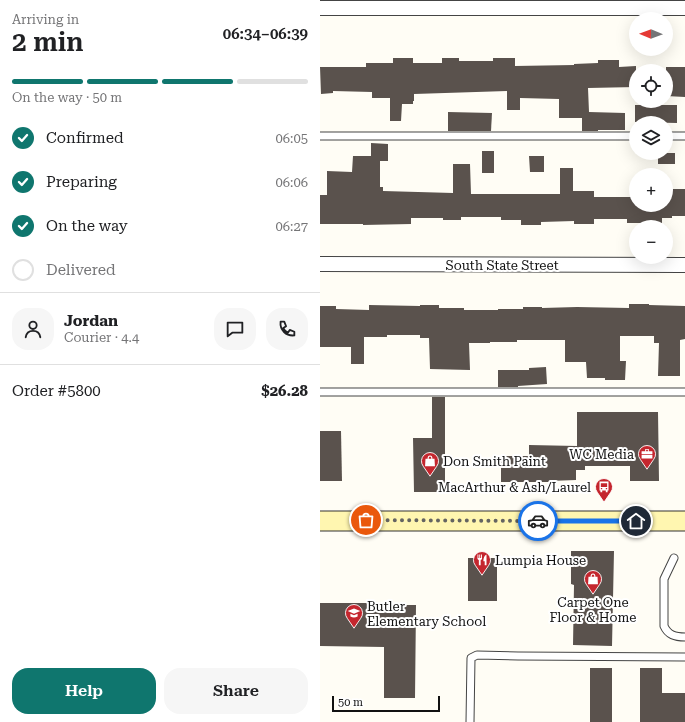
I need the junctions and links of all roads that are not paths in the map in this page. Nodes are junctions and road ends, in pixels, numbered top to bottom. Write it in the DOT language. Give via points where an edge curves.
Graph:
graph roads {
  1 [pos="585,4"];
  2 [pos="320,8"];
  3 [pos="685,8"];
  4 [pos="320,136"];
  5 [pos="629,136"];
  6 [pos="673,136"];
  7 [pos="685,136"];
  8 [pos="320,264"];
  9 [pos="685,265"];
  10 [pos="320,392"];
  11 [pos="685,392"];
  12 [pos="320,521"];
  13 [pos="685,521"];
  14 [pos="674,558"];
  15 [pos="685,637"];
  16 [pos="685,657"];
  17 [pos="470,722"];
  1 -- 2 [label="street" via="468,9"];
  1 -- 3 [label="street"];
  4 -- 5 [label="lane"];
  6 -- 7 [label="lane"];
  8 -- 9 [label="street, South State Street"];
  10 -- 11 [label="lane"];
  12 -- 13 [label="main road"];
  14 -- 15 [label="lane" via="664,579 664,626 671,634"];
  16 -- 17 [label="lane" via="477,655 471,658"];
}
